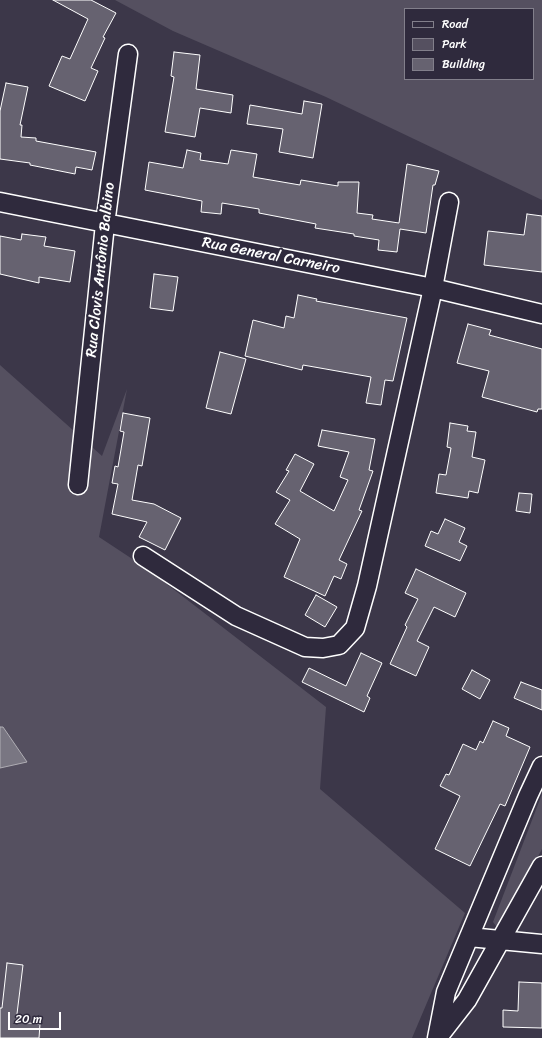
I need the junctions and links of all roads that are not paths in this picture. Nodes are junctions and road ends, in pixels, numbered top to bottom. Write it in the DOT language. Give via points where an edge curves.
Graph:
graph roads {
  1 [pos="128,54"];
  2 [pos="0,202"];
  3 [pos="449,202"];
  4 [pos="105,224"];
  5 [pos="433,288"];
  6 [pos="542,314"];
  7 [pos="78,485"];
  8 [pos="143,556"];
  9 [pos="542,766"];
  10 [pos="542,866"];
  11 [pos="469,937"];
  12 [pos="499,941"];
  13 [pos="542,944"];
  14 [pos="437,1038"];
  1 -- 4 [label="street, Rua Clovis Antônio Balbino"];
  2 -- 4 [label="street, Rua General Carneiro"];
  3 -- 5 [label="street"];
  4 -- 5 [label="street, Rua General Carneiro"];
  4 -- 7 [label="street, Rua Clovis Antônio Balbino"];
  5 -- 6 [label="street, Rua General Carneiro"];
  5 -- 8 [label="street" via="367,586 355,628 339,645 323,648 304,647 236,616"];
  9 -- 11 [label="street"];
  10 -- 12 [label="street"];
  11 -- 12 [label="street"];
  11 -- 14 [label="street" via="446,992"];
  12 -- 13 [label="street"];
  12 -- 14 [label="street" via="467,1000"];
}
